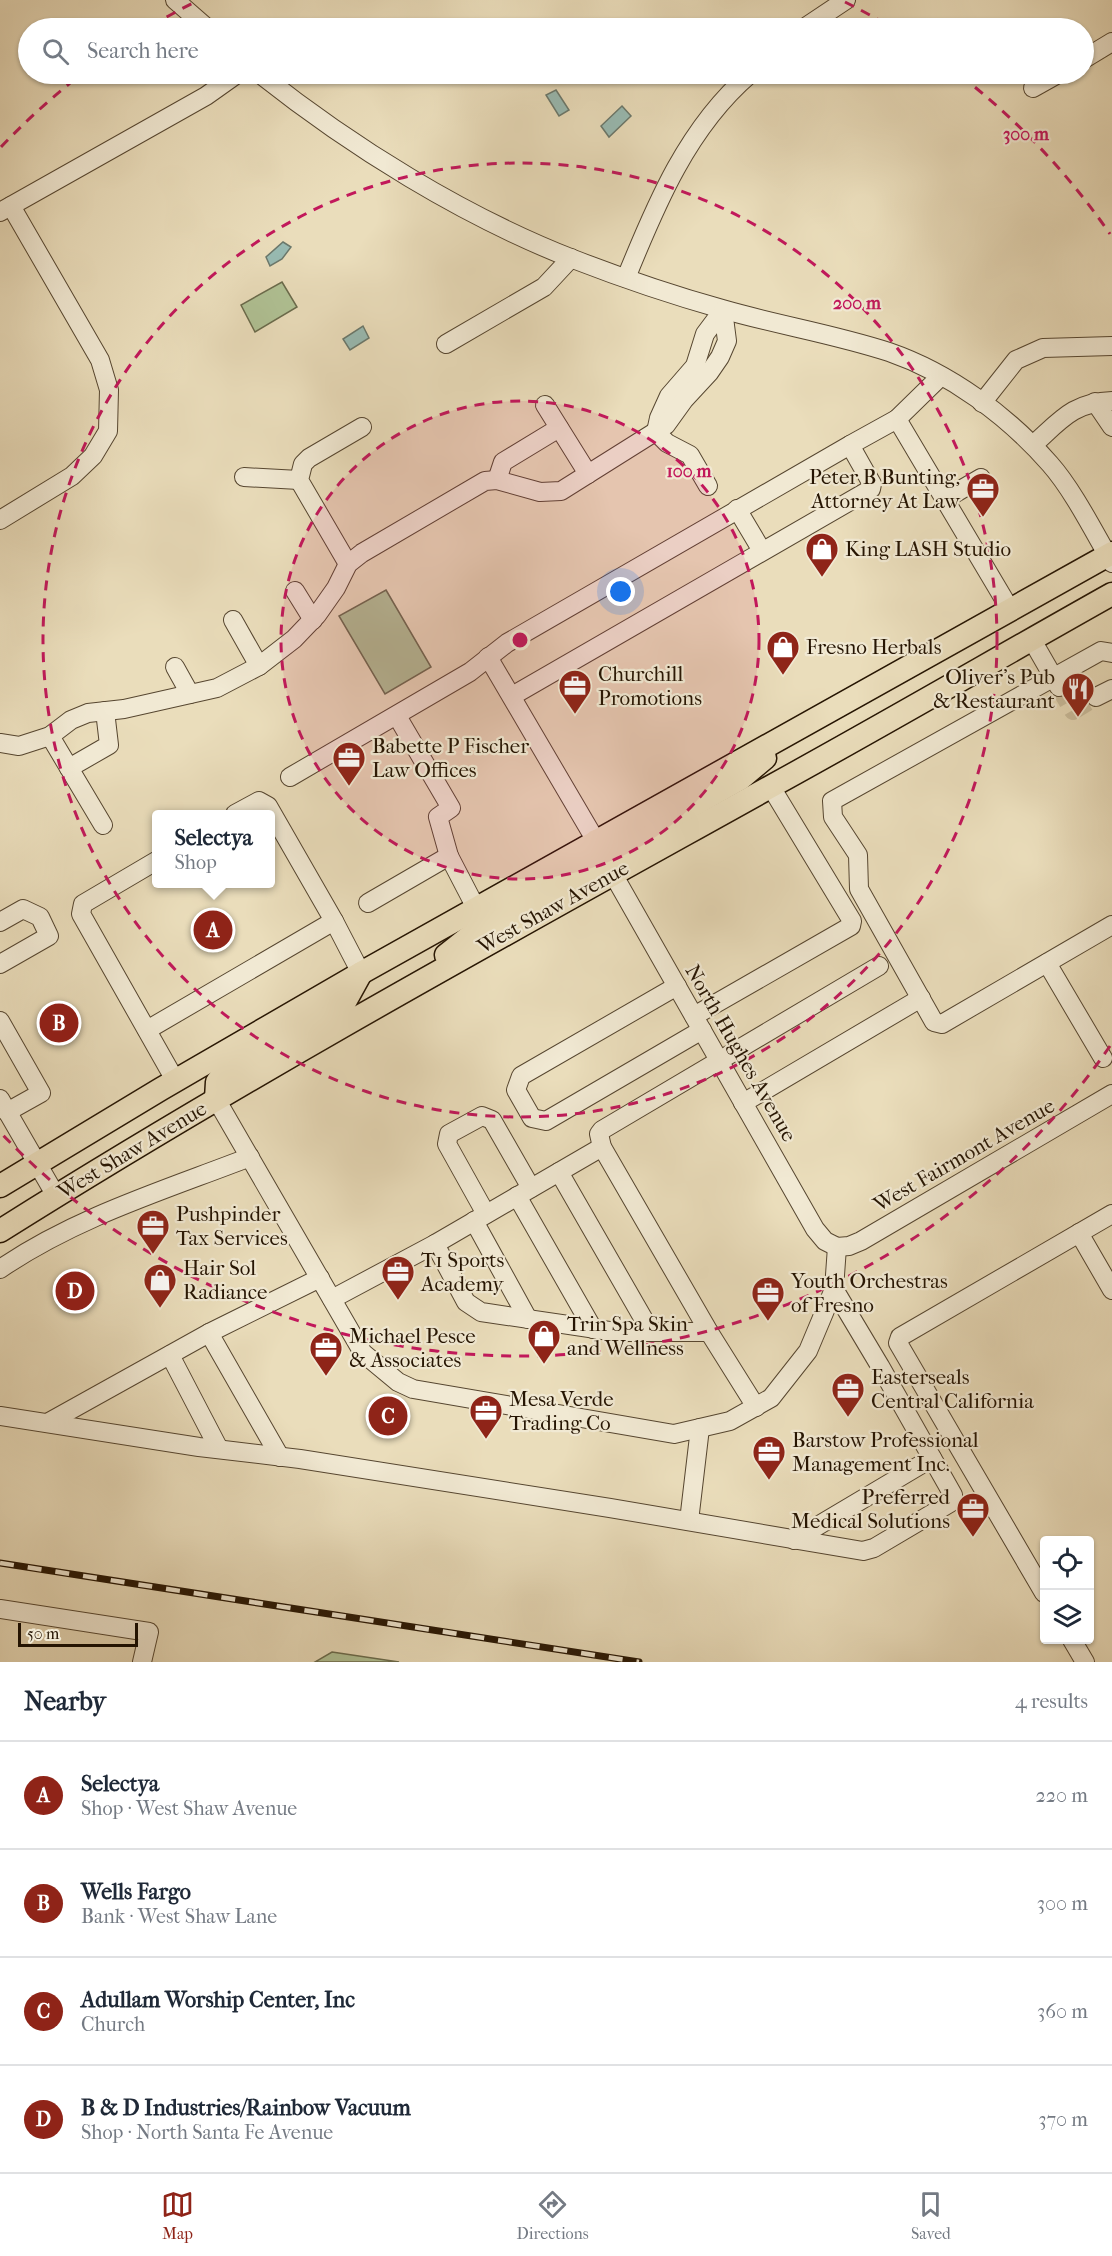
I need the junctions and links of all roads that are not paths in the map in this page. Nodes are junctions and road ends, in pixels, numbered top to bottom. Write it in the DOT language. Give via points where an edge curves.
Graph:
graph roads {
  1 [pos="176,0"];
  2 [pos="842,1"];
  3 [pos="196,18"];
  4 [pos="818,18"];
  5 [pos="1112,42"];
  6 [pos="1094,53"];
  7 [pos="223,84"];
  8 [pos="273,84"];
  9 [pos="740,84"];
  10 [pos="1039,84"];
  11 [pos="1032,88"];
  12 [pos="5,209"];
  13 [pos="571,258"];
  14 [pos="626,278"];
  15 [pos="723,310"];
  16 [pos="446,344"];
  17 [pos="1112,346"];
  18 [pos="941,376"];
  19 [pos="1104,401"];
  20 [pos="982,403"];
  21 [pos="544,405"];
  22 [pos="897,419"];
  23 [pos="362,427"];
  24 [pos="1112,427"];
  25 [pos="560,428"];
  26 [pos="656,432"];
  27 [pos="850,445"];
  28 [pos="1033,446"];
  29 [pos="588,474"];
  30 [pos="244,477"];
  31 [pos="981,478"];
  32 [pos="298,480"];
  33 [pos="497,480"];
  34 [pos="708,486"];
  35 [pos="945,499"];
  36 [pos="737,509"];
  37 [pos="0,519"];
  38 [pos="762,551"];
  39 [pos="1111,557"];
  40 [pos="348,564"];
  41 [pos="295,591"];
  42 [pos="1112,594"];
  43 [pos="1011,610"];
  44 [pos="233,620"];
  45 [pos="313,620"];
  46 [pos="1032,640"];
  47 [pos="1112,652"];
  48 [pos="489,657"];
  49 [pos="259,666"];
  50 [pos="175,667"];
  51 [pos="1056,682"];
  52 [pos="190,694"];
  53 [pos="512,696"];
  54 [pos="105,711"];
  55 [pos="397,716"];
  56 [pos="810,720"];
  57 [pos="50,736"];
  58 [pos="0,743"];
  59 [pos="69,768"];
  60 [pos="290,777"];
  61 [pos="771,787"];
  62 [pos="242,810"];
  63 [pos="270,810"];
  64 [pos="275,818"];
  65 [pos="103,825"];
  66 [pos="596,841"];
  67 [pos="449,856"];
  68 [pos="152,863"];
  69 [pos="613,874"];
  70 [pos="368,903"];
  71 [pos="476,908"];
  72 [pos="334,921"];
  73 [pos="0,922"];
  74 [pos="1112,925"];
  75 [pos="1047,963"];
  76 [pos="0,964"];
  77 [pos="879,966"];
  78 [pos="361,973"];
  79 [pos="677,986"];
  80 [pos="404,991"];
  81 [pos="921,998"];
  82 [pos="0,1021"];
  83 [pos="698,1023"];
  84 [pos="147,1030"];
  85 [pos="1103,1058"];
  86 [pos="719,1061"];
  87 [pos="175,1080"];
  88 [pos="1112,1095"];
  89 [pos="216,1099"];
  90 [pos="743,1103"];
  91 [pos="4,1105"];
  92 [pos="602,1147"];
  93 [pos="250,1157"];
  94 [pos="36,1163"];
  95 [pos="559,1172"];
  96 [pos="0,1186"];
  97 [pos="524,1192"];
  98 [pos="56,1196"];
  99 [pos="1112,1214"];
  100 [pos="480,1218"];
  101 [pos="0,1232"];
  102 [pos="1079,1233"];
  103 [pos="435,1244"];
  104 [pos="837,1247"];
  105 [pos="0,1269"];
  106 [pos="320,1278"];
  107 [pos="834,1289"];
  108 [pos="1112,1290"];
  109 [pos="332,1299"];
  110 [pos="528,1319"];
  111 [pos="594,1329"];
  112 [pos="651,1332"];
  113 [pos="709,1332"];
  114 [pos="209,1333"];
  115 [pos="170,1355"];
  116 [pos="756,1407"];
  117 [pos="0,1416"];
  118 [pos="49,1422"];
  119 [pos="700,1428"];
  120 [pos="219,1449"];
  121 [pos="279,1457"];
  122 [pos="932,1458"];
  123 [pos="689,1521"];
  124 [pos="794,1540"];
  125 [pos="1042,1590"];
  126 [pos="0,1609"];
  127 [pos="1074,1644"];
  128 [pos="142,1662"];
  129 [pos="1085,1662"];
  1 -- 3 [label="street"];
  2 -- 4 [label="street"];
  5 -- 6 [label="street"];
  7 -- 12 [label="street"];
  8 -- 13 [label="street" via="375,156 495,224"];
  9 -- 14 [label="street" via="709,117 681,158 656,203"];
  10 -- 11 [label="street"];
  12 -- 37 [label="street" via="100,360 109,390 108,430 93,456 72,476"];
  13 -- 14 [label="street"];
  13 -- 16 [label="street" via="544,287"];
  14 -- 15 [label="street"];
  15 -- 18 [label="street" via="891,353"];
  15 -- 26 [label="street" via="705,334 695,366 669,396"];
  17 -- 20 [label="street" via="1043,348 1016,360"];
  18 -- 20 [label="street"];
  18 -- 22 [label="street"];
  19 -- 24 [label="street"];
  19 -- 28 [label="street" via="1083,404 1070,412"];
  20 -- 28 [label="street"];
  21 -- 25 [label="street"];
  22 -- 27 [label="street"];
  22 -- 35 [label="street"];
  23 -- 32 [label="street" via="309,458"];
  25 -- 29 [label="street"];
  25 -- 33 [label="street" via="503,462"];
  26 -- 29 [label="street"];
  26 -- 34 [label="street" via="690,455"];
  27 -- 36 [label="street"];
  27 -- 38 [label="street" via="872,484 871,489"];
  28 -- 39 [label="street" via="1061,479"];
  29 -- 33 [label="street" via="561,491 540,492"];
  30 -- 32 [label="street"];
  31 -- 35 [label="street"];
  32 -- 40 [label="street"];
  33 -- 40 [label="street" via="485,481"];
  35 -- 43 [label="street"];
  36 -- 38 [label="street"];
  36 -- 48 [label="street"];
  38 -- 53 [label="street"];
  39 -- 43 [label="main road, West Shaw Avenue"];
  40 -- 45 [label="street"];
  41 -- 45 [label="street"];
  42 -- 46 [label="main road, West Shaw Avenue"];
  43 -- 56 [label="main road, West Shaw Avenue"];
  44 -- 49 [label="street"];
  45 -- 49 [label="street"];
  46 -- 51 [label="street"];
  46 -- 61 [label="main road, West Shaw Avenue"];
  47 -- 51 [label="street" via="1101,651"];
  48 -- 53 [label="street"];
  48 -- 55 [label="street"];
  49 -- 52 [label="street" via="217,688"];
  50 -- 52 [label="street"];
  51 -- 81 [label="street" via="832,801 833,817 858,855 859,889"];
  52 -- 54 [label="street"];
  53 -- 66 [label="street"];
  54 -- 57 [label="street" via="71,720"];
  54 -- 59 [label="street" via="109,745"];
  55 -- 60 [label="street"];
  55 -- 67 [label="street" via="451,808 438,817"];
  56 -- 66 [label="main road, West Shaw Avenue"];
  56 -- 69 [label="main road" via="740,778 620,847 612,860"];
  57 -- 58 [label="street" via="19,746"];
  57 -- 59 [label="street"];
  59 -- 65 [label="street"];
  61 -- 69 [label="main road, West Shaw Avenue"];
  61 -- 83 [label="street" via="852,921 851,926"];
  62 -- 63 [label="street" via="259,801"];
  64 -- 72 [label="street"];
  66 -- 71 [label="main road, West Shaw Avenue"];
  66 -- 80 [label="main road" via="599,857 589,868 470,936"];
  67 -- 70 [label="street"];
  67 -- 71 [label="street"];
  68 -- 84 [label="street" via="83,904 81,914"];
  69 -- 79 [label="street, North Hughes Avenue"];
  69 -- 80 [label="main road, West Shaw Avenue"];
  71 -- 78 [label="main road, West Shaw Avenue"];
  72 -- 78 [label="street"];
  72 -- 84 [label="street"];
  73 -- 76 [label="street" via="22,909 40,917 49,936"];
  74 -- 75 [label="street"];
  75 -- 81 [label="street" via="942,1024 934,1022"];
  75 -- 85 [label="street"];
  77 -- 86 [label="street"];
  78 -- 87 [label="main road, West Shaw Avenue"];
  78 -- 89 [label="main road" via="345,1002 227,1070 217,1082"];
  79 -- 83 [label="street, North Hughes Avenue"];
  79 -- 83 [label="street" via="521,1076 516,1090 526,1108 532,1118 546,1121"];
  80 -- 89 [label="main road, West Shaw Avenue"];
  81 -- 90 [label="street"];
  82 -- 91 [label="street" via="41,1093"];
  83 -- 86 [label="street, North Hughes Avenue"];
  84 -- 87 [label="street"];
  86 -- 90 [label="street, North Hughes Avenue"];
  86 -- 92 [label="street" via="602,1130"];
  87 -- 94 [label="main road, West Shaw Avenue"];
  88 -- 104 [label="street, West Fairmont Avenue" via="861,1241"];
  89 -- 93 [label="street"];
  89 -- 98 [label="main road, West Shaw Avenue"];
  90 -- 104 [label="street, North Hughes Avenue" via="815,1229"];
  91 -- 94 [label="street"];
  92 -- 95 [label="street"];
  92 -- 113 [label="street"];
  93 -- 105 [label="street" via="81,1222"];
  93 -- 106 [label="street"];
  94 -- 96 [label="main road, West Shaw Avenue"];
  94 -- 98 [label="street"];
  95 -- 97 [label="street"];
  95 -- 112 [label="street"];
  97 -- 100 [label="street"];
  97 -- 100 [label="street" via="492,1120 482,1116 449,1134 447,1144"];
  97 -- 111 [label="street"];
  98 -- 101 [label="main road, West Shaw Avenue"];
  99 -- 102 [label="street"];
  100 -- 103 [label="street"];
  100 -- 110 [label="street"];
  102 -- 108 [label="street"];
  102 -- 125 [label="street" via="900,1337 898,1343"];
  103 -- 109 [label="street"];
  103 -- 110 [label="street" via="466,1302 481,1312"];
  104 -- 107 [label="street"];
  106 -- 109 [label="street"];
  106 -- 114 [label="street"];
  107 -- 116 [label="street" via="808,1352 771,1398"];
  107 -- 122 [label="street"];
  109 -- 119 [label="street" via="363,1353 398,1382 413,1389 674,1434"];
  110 -- 111 [label="street"];
  111 -- 112 [label="street"];
  112 -- 113 [label="street"];
  113 -- 116 [label="street"];
  114 -- 115 [label="street"];
  114 -- 121 [label="street"];
  115 -- 118 [label="street"];
  115 -- 120 [label="street"];
  116 -- 119 [label="street" via="730,1421"];
  117 -- 118 [label="street"];
  118 -- 120 [label="street"];
  119 -- 123 [label="street"];
  120 -- 121 [label="street"];
  121 -- 123 [label="street"];
  122 -- 124 [label="street"];
  122 -- 124 [label="street" via="953,1495 950,1503 863,1551"];
  123 -- 124 [label="street"];
  126 -- 128 [label="street" via="149,1632"];
  127 -- 129 [label="street"];
}
